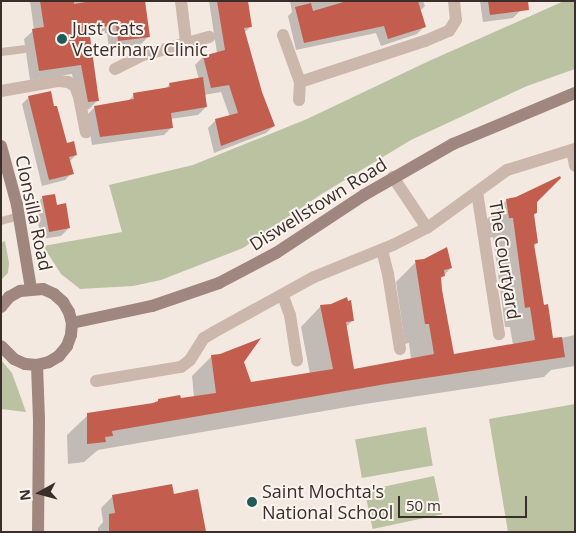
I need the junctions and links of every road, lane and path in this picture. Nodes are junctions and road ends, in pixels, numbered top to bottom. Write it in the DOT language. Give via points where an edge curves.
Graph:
graph roads {
  1 [pos="180,1"];
  2 [pos="454,1"];
  3 [pos="284,35"];
  4 [pos="209,37"];
  5 [pos="186,42"];
  6 [pos="24,49"];
  7 [pos="1,52"];
  8 [pos="115,69"];
  9 [pos="300,82"];
  10 [pos="1,91"];
  11 [pos="575,92"];
  12 [pos="299,100"];
  13 [pos="86,132"];
  14 [pos="1,146"];
  15 [pos="573,149"];
  16 [pos="575,166"];
  17 [pos="393,177"];
  18 [pos="477,192"];
  19 [pos="20,216"];
  20 [pos="1,221"];
  21 [pos="426,228"];
  22 [pos="382,250"];
  23 [pos="31,288"];
  24 [pos="284,296"];
  25 [pos="1,307"];
  26 [pos="72,323"];
  27 [pos="499,334"];
  28 [pos="2,349"];
  29 [pos="400,349"];
  30 [pos="296,360"];
  31 [pos="37,365"];
  32 [pos="96,381"];
  33 [pos="38,532"];
  1 -- 5 [label="street"];
  2 -- 9 [label="street" via="456,20 449,31"];
  3 -- 9 [label="street"];
  4 -- 5 [label="street"];
  5 -- 8 [label="street" via="140,56"];
  6 -- 7 [label="lane"];
  9 -- 12 [label="street"];
  10 -- 13 [label="street" via="68,82 75,86"];
  11 -- 17 [label="street, Diswellstown Road" via="453,144"];
  14 -- 19 [label="street, Clonsilla Road"];
  15 -- 16 [label="street, The Courtyard"];
  15 -- 18 [label="street, The Courtyard" via="507,170"];
  17 -- 21 [label="street"];
  17 -- 26 [label="street, Diswellstown Road" via="276,253 219,283 152,306"];
  18 -- 21 [label="street, The Courtyard"];
  18 -- 27 [label="street, The Courtyard"];
  19 -- 20 [label="lane"];
  19 -- 23 [label="street, Clonsilla Road"];
  21 -- 22 [label="street, The Courtyard"];
  22 -- 24 [label="street, The Courtyard" via="314,277"];
  22 -- 29 [label="street"];
  23 -- 25 [label="street" via="9,297"];
  23 -- 26 [label="street" via="43,289 58,298 69,312"];
  24 -- 30 [label="street"];
  24 -- 32 [label="street, The Courtyard" via="204,338 182,367"];
  26 -- 31 [label="street" via="67,346 54,359"];
  28 -- 31 [label="street" via="14,360"];
  31 -- 33 [label="street" via="40,420"];
}
